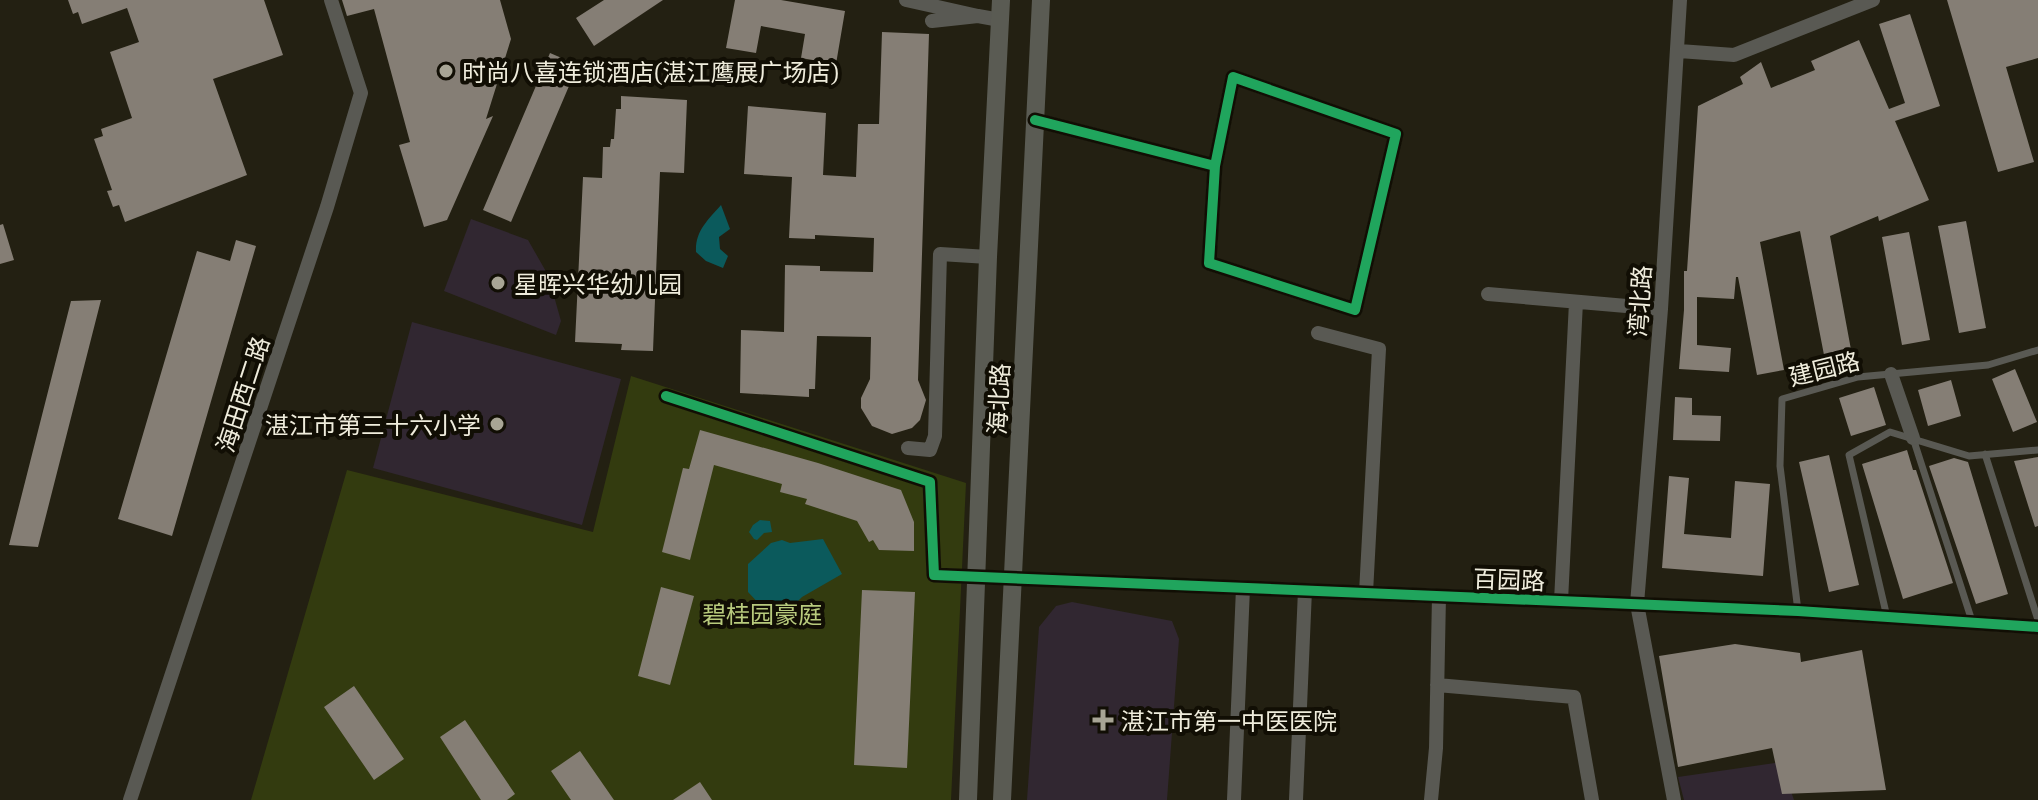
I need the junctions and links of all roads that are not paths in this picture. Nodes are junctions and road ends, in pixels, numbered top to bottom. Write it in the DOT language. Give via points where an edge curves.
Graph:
graph roads {
  1 [pos="331,0"];
  2 [pos="906,0"];
  3 [pos="1001,0"];
  4 [pos="1041,0"];
  5 [pos="1680,0"];
  6 [pos="1873,0"];
  7 [pos="978,16"];
  8 [pos="1000,20"];
  9 [pos="932,21"];
  10 [pos="1679,51"];
  11 [pos="1035,120"];
  12 [pos="1215,166"];
  13 [pos="988,257"];
  14 [pos="1488,294"];
  15 [pos="1576,302"];
  16 [pos="1661,309"];
  17 [pos="1318,333"];
  18 [pos="2038,350"];
  19 [pos="1891,374"];
  20 [pos="666,396"];
  21 [pos="1913,438"];
  22 [pos="908,448"];
  23 [pos="2038,450"];
  24 [pos="1985,454"];
  25 [pos="978,577"];
  26 [pos="1015,578"];
  27 [pos="1243,588"];
  28 [pos="1305,590"];
  29 [pos="1366,593"];
  30 [pos="1439,596"];
  31 [pos="1561,601"];
  32 [pos="1637,604"];
  33 [pos="1798,611"];
  34 [pos="1887,617"];
  35 [pos="2038,620"];
  36 [pos="1972,621"];
  37 [pos="2038,627"];
  38 [pos="1437,685"];
  39 [pos="130,800"];
  40 [pos="968,800"];
  41 [pos="1002,800"];
  42 [pos="1234,800"];
  43 [pos="1296,800"];
  44 [pos="1431,800"];
  45 [pos="1592,800"];
  46 [pos="1674,800"];
  1 -- 39 [label="street, 海田西二路" via="361,93"];
  2 -- 7 [label="street"];
  3 -- 8 [label="street, 海北路"];
  4 -- 11 [label="street, 海北路"];
  5 -- 10 [label="street, 湾北路"];
  6 -- 10 [label="street" via="1734,55"];
  7 -- 8 [label="street"];
  7 -- 9 [label="street"];
  8 -- 13 [label="street, 海北路"];
  10 -- 16 [label="street, 湾北路"];
  11 -- 12 [label="street"];
  11 -- 26 [label="street, 海北路"];
  12 -- 12 [label="street" via="1209,263 1355,310 1396,134 1233,77"];
  13 -- 22 [label="street" via="940,254 935,436 930,450"];
  13 -- 25 [label="street, 海北路"];
  14 -- 15 [label="street"];
  15 -- 16 [label="street"];
  15 -- 31 [label="street"];
  16 -- 32 [label="street, 湾北路"];
  17 -- 29 [label="street" via="1379,349"];
  18 -- 19 [label="lane, 建园路" via="1988,365"];
  19 -- 21 [label="street"];
  19 -- 33 [label="lane, 建园路" via="1858,377 1782,399 1780,466"];
  20 -- 25 [label="street, 百园路" via="930,482 934,575"];
  21 -- 24 [label="lane" via="1969,456"];
  21 -- 34 [label="lane" via="1890,432 1849,455"];
  21 -- 36 [label="lane"];
  23 -- 24 [label="lane"];
  24 -- 35 [label="lane"];
  25 -- 26 [label="street, 百园路"];
  25 -- 40 [label="street, 海北路"];
  26 -- 27 [label="street, 百园路"];
  26 -- 41 [label="street, 海北路"];
  27 -- 28 [label="street, 百园路"];
  27 -- 42 [label="street"];
  28 -- 29 [label="street, 百园路"];
  28 -- 43 [label="street"];
  29 -- 30 [label="street, 百园路"];
  30 -- 31 [label="street, 百园路"];
  30 -- 38 [label="street"];
  31 -- 32 [label="street, 百园路"];
  32 -- 33 [label="street, 百园路"];
  32 -- 46 [label="street, 湾北路"];
  33 -- 34 [label="street, 百园路"];
  34 -- 36 [label="street, 百园路"];
  36 -- 37 [label="street, 百园路"];
  38 -- 44 [label="street"];
  38 -- 45 [label="street" via="1574,697"];
}
